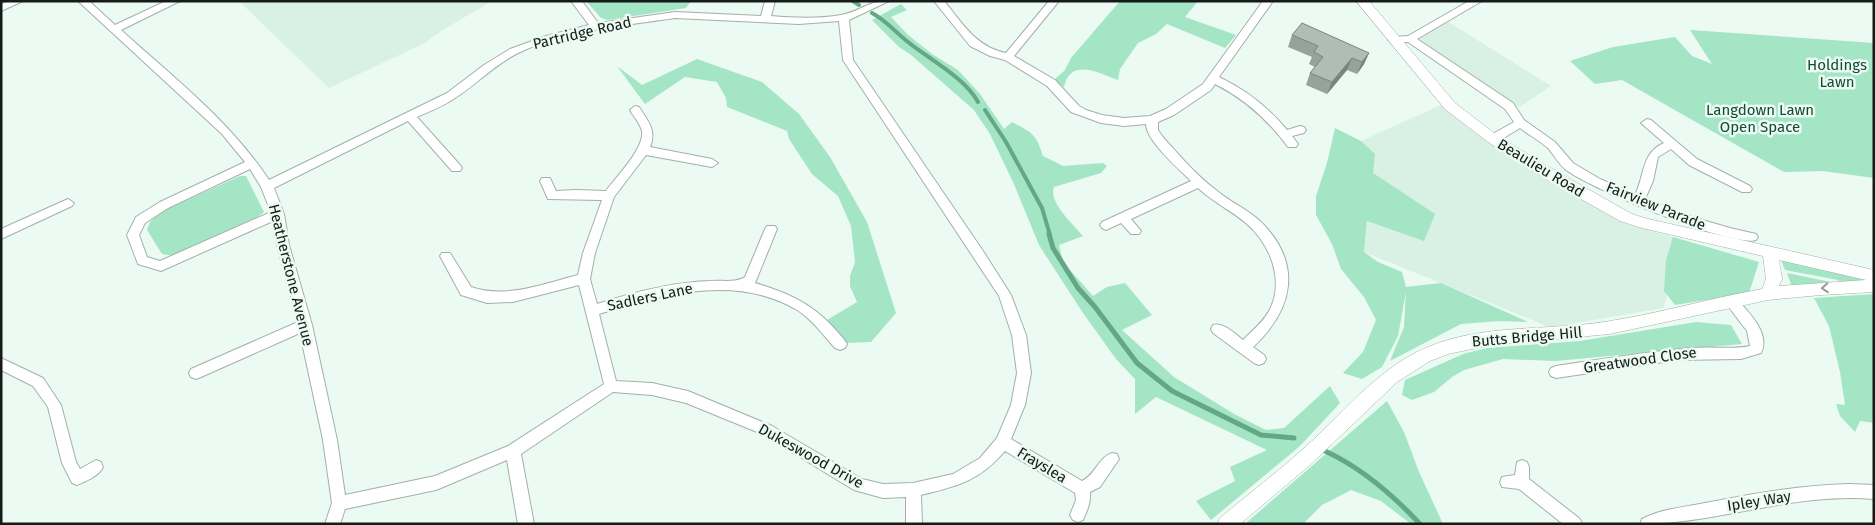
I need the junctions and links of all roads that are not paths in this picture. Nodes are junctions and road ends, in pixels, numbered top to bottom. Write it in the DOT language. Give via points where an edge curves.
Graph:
graph roads {
  1 [pos="18,1"];
  2 [pos="83,1"];
  3 [pos="175,1"];
  4 [pos="576,1"];
  5 [pos="770,1"];
  6 [pos="884,1"];
  7 [pos="939,1"];
  8 [pos="1054,1"];
  9 [pos="1268,1"];
  10 [pos="1362,1"];
  11 [pos="1477,1"];
  12 [pos="1,8"];
  13 [pos="844,18"];
  14 [pos="766,20"];
  15 [pos="594,28"];
  16 [pos="116,29"];
  17 [pos="1410,39"];
  18 [pos="1393,40"];
  19 [pos="1008,57"];
  20 [pos="1214,79"];
  21 [pos="635,110"];
  22 [pos="410,116"];
  23 [pos="1152,120"];
  24 [pos="1520,123"];
  25 [pos="1647,124"];
  26 [pos="1300,130"];
  27 [pos="1493,139"];
  28 [pos="1672,145"];
  29 [pos="643,150"];
  30 [pos="252,163"];
  31 [pos="712,163"];
  32 [pos="456,168"];
  33 [pos="546,181"];
  34 [pos="1200,182"];
  35 [pos="267,186"];
  36 [pos="1746,189"];
  37 [pos="609,196"];
  38 [pos="1638,201"];
  39 [pos="68,203"];
  40 [pos="278,214"];
  41 [pos="1123,217"];
  42 [pos="1106,225"];
  43 [pos="772,228"];
  44 [pos="1135,231"];
  45 [pos="1,234"];
  46 [pos="1752,237"];
  47 [pos="1770,253"];
  48 [pos="446,256"];
  49 [pos="1874,276"];
  50 [pos="584,279"];
  51 [pos="1874,286"];
  52 [pos="740,287"];
  53 [pos="1768,294"];
  54 [pos="1731,302"];
  55 [pos="592,311"];
  56 [pos="305,325"];
  57 [pos="1218,329"];
  58 [pos="840,344"];
  59 [pos="1244,347"];
  60 [pos="1259,359"];
  61 [pos="1,364"];
  62 [pos="1556,372"];
  63 [pos="196,373"];
  64 [pos="611,386"];
  65 [pos="1003,442"];
  66 [pos="513,451"];
  67 [pos="1112,459"];
  68 [pos="96,467"];
  69 [pos="1522,467"];
  70 [pos="1082,489"];
  71 [pos="913,490"];
  72 [pos="1874,492"];
  73 [pos="339,503"];
  74 [pos="1078,515"];
  75 [pos="332,524"];
  76 [pos="526,524"];
  77 [pos="914,524"];
  78 [pos="1226,524"];
  79 [pos="1574,524"];
  80 [pos="1647,524"];
  1 -- 12 [label="street"];
  2 -- 16 [label="street, Heatherstone Avenue"];
  3 -- 16 [label="street"];
  4 -- 15 [label="street"];
  5 -- 14 [label="street"];
  6 -- 13 [label="street, Partridge Road"];
  7 -- 19 [label="street" via="969,40 989,52"];
  8 -- 19 [label="street"];
  9 -- 20 [label="street"];
  10 -- 18 [label="street, Beaulieu Road"];
  11 -- 17 [label="street"];
  13 -- 14 [label="street, Partridge Road"];
  13 -- 65 [label="street, Dukeswood Drive" via="848,60 1005,295 1020,335 1024,373 1018,405"];
  14 -- 15 [label="street, Partridge Road" via="675,15"];
  15 -- 22 [label="street, Partridge Road" via="514,50 451,96"];
  16 -- 30 [label="street, Heatherstone Avenue" via="226,131"];
  17 -- 18 [label="street"];
  17 -- 24 [label="street, Fairview Parade" via="1509,106"];
  18 -- 27 [label="street, Beaulieu Road" via="1445,102"];
  19 -- 23 [label="street" via="1051,83 1075,109 1089,117 1115,122"];
  20 -- 23 [label="street" via="1170,112"];
  20 -- 26 [label="street" via="1246,96 1289,139"];
  21 -- 29 [label="street" via="647,128 648,139"];
  22 -- 32 [label="street"];
  22 -- 35 [label="street, Partridge Road"];
  23 -- 34 [label="street" via="1155,135"];
  24 -- 27 [label="street"];
  24 -- 38 [label="street, Fairview Parade" via="1551,145 1575,170"];
  25 -- 28 [label="street"];
  27 -- 47 [label="street, Beaulieu Road" via="1625,217"];
  28 -- 36 [label="street" via="1693,162 1727,174"];
  28 -- 38 [label="street" via="1652,158"];
  29 -- 31 [label="street"];
  29 -- 37 [label="street"];
  30 -- 35 [label="street, Heatherstone Avenue"];
  30 -- 40 [label="street" via="140,220 133,235 142,261 160,266"];
  33 -- 37 [label="street" via="552,196"];
  34 -- 41 [label="street"];
  34 -- 59 [label="street" via="1215,197 1256,225 1269,241 1281,269 1282,286 1276,309"];
  35 -- 40 [label="street, Heatherstone Avenue"];
  37 -- 50 [label="street" via="589,253"];
  38 -- 46 [label="street, Fairview Parade" via="1706,226"];
  39 -- 45 [label="street"];
  40 -- 56 [label="street, Heatherstone Avenue" via="282,245"];
  41 -- 42 [label="street"];
  41 -- 44 [label="street"];
  43 -- 52 [label="street" via="750,280"];
  47 -- 49 [label="street, Beaulieu Road"];
  47 -- 53 [label="street" via="1774,279"];
  48 -- 50 [label="street" via="466,291 487,298 513,297"];
  50 -- 55 [label="street"];
  51 -- 53 [label="street, Butts Bridge Hill, one-way"];
  52 -- 55 [label="street, Sadlers Lane" via="691,286"];
  52 -- 58 [label="street, Sadlers Lane" via="757,287 802,307"];
  53 -- 54 [label="street, Butts Bridge Hill"];
  54 -- 62 [label="street, Greatwood Close" via="1755,331 1756,349 1738,355 1704,352 1664,355"];
  54 -- 78 [label="street, Butts Bridge Hill" via="1609,329 1458,344 1424,356 1385,383 1304,459"];
  55 -- 64 [label="street"];
  56 -- 63 [label="street"];
  56 -- 73 [label="street, Heatherstone Avenue" via="330,440"];
  57 -- 59 [label="street"];
  59 -- 60 [label="street"];
  61 -- 68 [label="street" via="38,382 54,405 69,463 77,478"];
  64 -- 66 [label="street"];
  64 -- 71 [label="street, Dukeswood Drive" via="652,389 688,397 767,430 859,485 884,490"];
  65 -- 70 [label="street, Frayslea"];
  65 -- 71 [label="street, Dukeswood Drive" via="985,463 956,480"];
  66 -- 73 [label="street" via="436,483"];
  66 -- 76 [label="street"];
  67 -- 70 [label="street, Frayslea" via="1095,482"];
  69 -- 79 [label="street" via="1515,482"];
  70 -- 74 [label="street, Frayslea" via="1083,500"];
  71 -- 77 [label="street"];
  72 -- 80 [label="street, Ipley Way" via="1822,491 1719,507"];
  73 -- 75 [label="street"];
}
